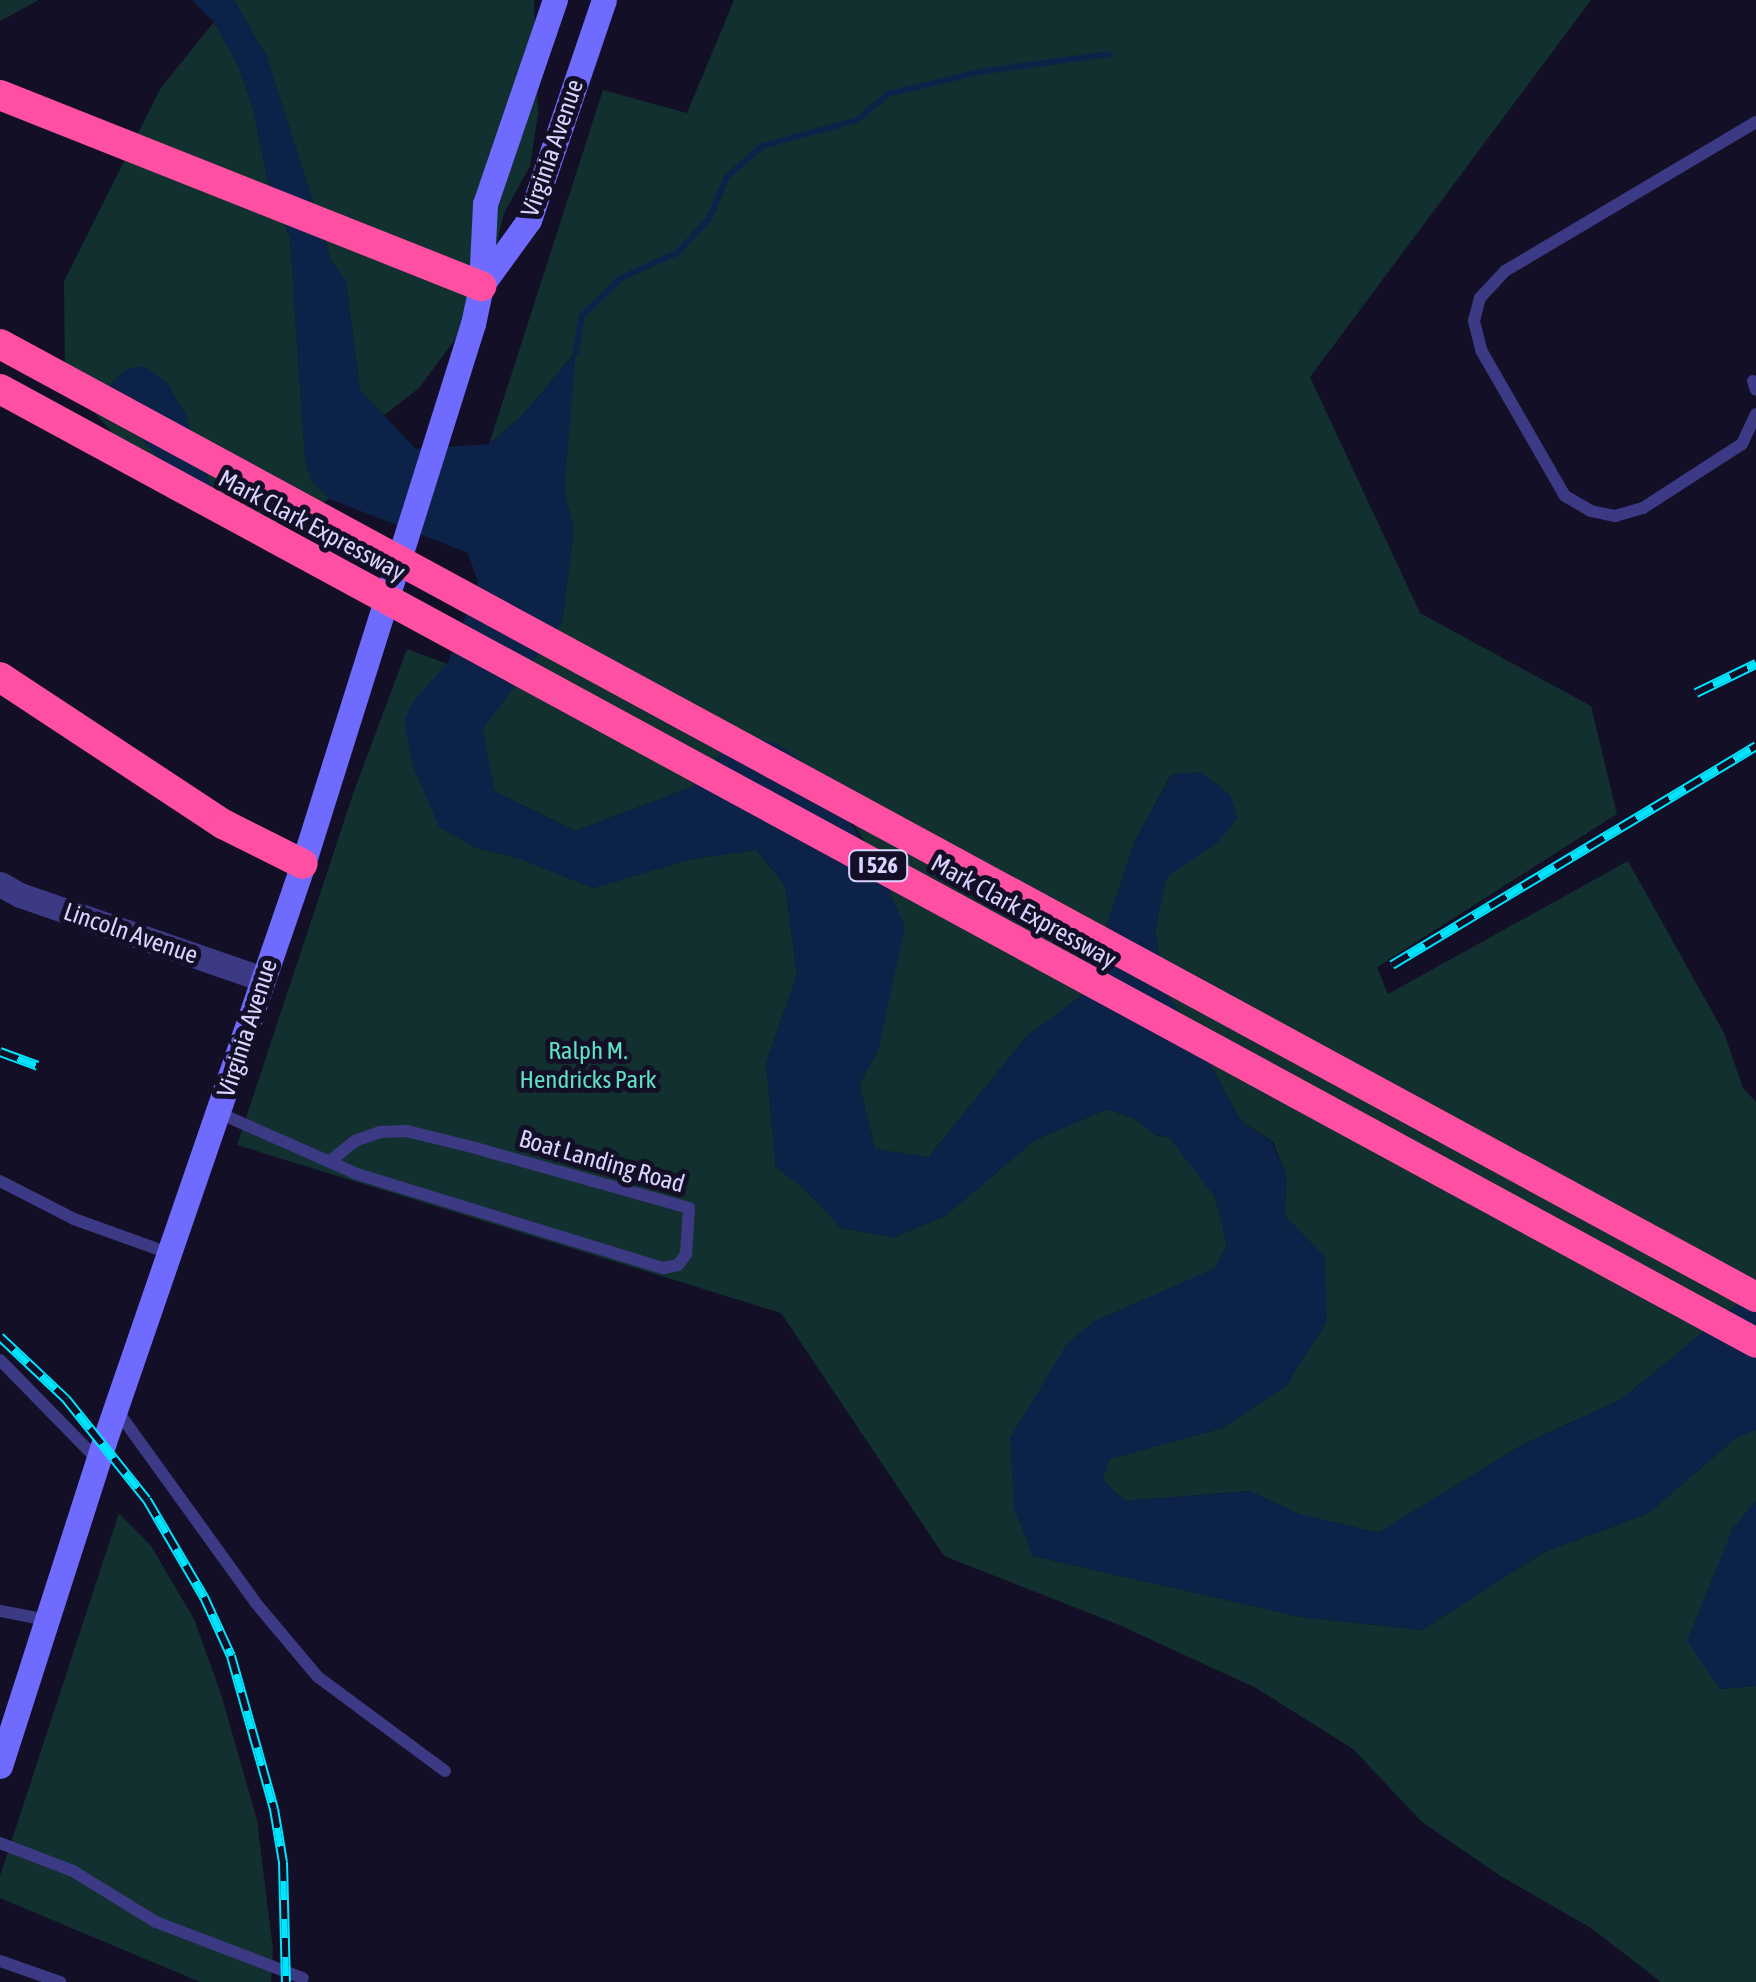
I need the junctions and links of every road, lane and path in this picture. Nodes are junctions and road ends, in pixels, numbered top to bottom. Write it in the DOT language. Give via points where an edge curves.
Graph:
graph roads {
  1 [pos="555,0"];
  2 [pos="604,0"];
  3 [pos="0,95"];
  4 [pos="1756,122"];
  5 [pos="481,286"];
  6 [pos="0,344"];
  7 [pos="0,389"];
  8 [pos="1756,414"];
  9 [pos="0,678"];
  10 [pos="303,864"];
  11 [pos="0,884"];
  12 [pos="263,979"];
  13 [pos="219,1113"];
  14 [pos="329,1162"];
  15 [pos="0,1181"];
  16 [pos="171,1254"];
  17 [pos="1756,1296"];
  18 [pos="1756,1343"];
  19 [pos="0,1360"];
  20 [pos="116,1409"];
  21 [pos="98,1460"];
  22 [pos="0,1611"];
  23 [pos="47,1620"];
  24 [pos="0,1766"];
  25 [pos="445,1771"];
  26 [pos="0,1843"];
  27 [pos="0,1961"];
  28 [pos="303,1978"];
  29 [pos="60,1982"];
  1 -- 5 [label="main road, Virginia Avenue" via="486,204"];
  2 -- 5 [label="main road, Virginia Avenue" via="529,220"];
  3 -- 5 [label="highway"];
  4 -- 8 [label="lane" via="1505,271 1480,298 1474,321 1481,350 1566,496 1590,510 1615,516 1643,508 1742,444"];
  5 -- 10 [label="main road, Virginia Avenue, bridge"];
  6 -- 17 [label="highway, Mark Clark Expressway / I 526, bridge"];
  7 -- 18 [label="highway, Mark Clark Expressway / I 526, bridge"];
  9 -- 10 [label="highway" via="223,824"];
  10 -- 12 [label="main road, Virginia Avenue"];
  11 -- 12 [label="street, Lincoln Avenue"];
  12 -- 13 [label="main road, Virginia Avenue"];
  13 -- 14 [label="lane, Boat Landing Road"];
  13 -- 16 [label="main road, Virginia Avenue"];
  14 -- 14 [label="lane, Boat Landing Road" via="663,1268 678,1265 686,1254 689,1208 459,1144 408,1131 380,1132"];
  15 -- 16 [label="lane" via="74,1220"];
  16 -- 20 [label="main road, Virginia Avenue"];
  19 -- 21 [label="lane"];
  20 -- 21 [label="main road, Virginia Avenue"];
  20 -- 25 [label="lane" via="255,1602 318,1677"];
  21 -- 23 [label="main road, Virginia Avenue"];
  22 -- 23 [label="lane"];
  23 -- 24 [label="main road, Virginia Avenue"];
  26 -- 28 [label="lane" via="73,1871 156,1922"];
  27 -- 29 [label="lane"];
}
